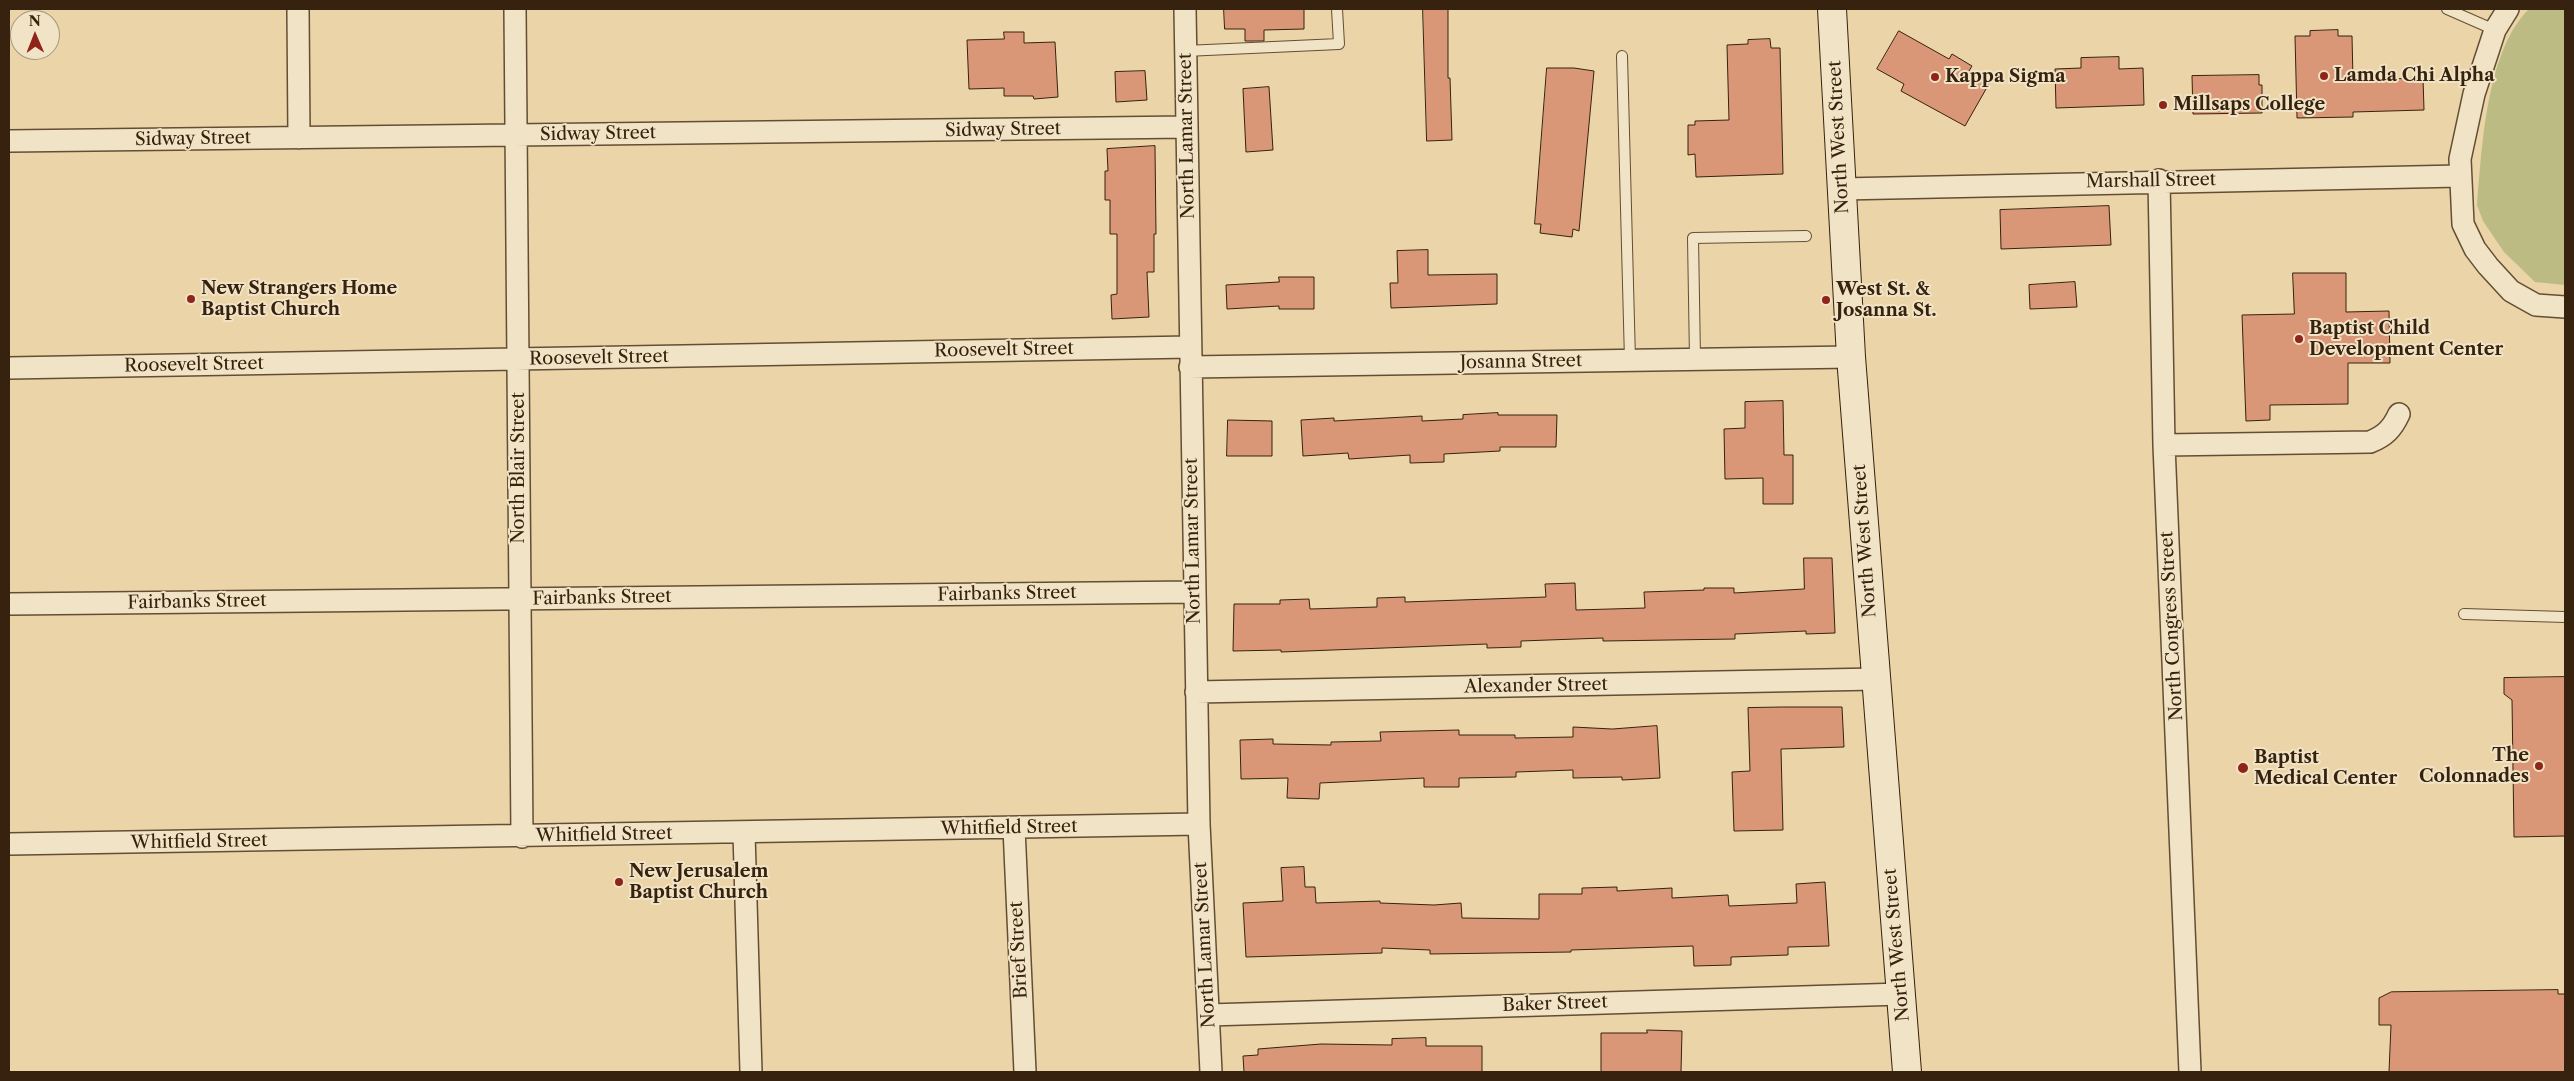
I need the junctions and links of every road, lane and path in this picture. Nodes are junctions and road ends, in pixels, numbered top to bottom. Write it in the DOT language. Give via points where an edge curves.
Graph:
graph roads {
  1 [pos="298,9"];
  2 [pos="516,9"];
  3 [pos="1185,9"];
  4 [pos="1338,9"];
  5 [pos="1832,9"];
  6 [pos="2447,9"];
  7 [pos="2503,17"];
  8 [pos="1185,51"];
  9 [pos="1622,56"];
  10 [pos="1187,128"];
  11 [pos="516,135"];
  12 [pos="299,138"];
  13 [pos="9,141"];
  14 [pos="2460,176"];
  15 [pos="2159,180"];
  16 [pos="1842,189"];
  17 [pos="1806,236"];
  18 [pos="2565,307"];
  19 [pos="1190,357"];
  20 [pos="1851,357"];
  21 [pos="518,359"];
  22 [pos="1695,359"];
  23 [pos="1630,360"];
  24 [pos="9,368"];
  25 [pos="2399,414"];
  26 [pos="2164,445"];
  27 [pos="1194,592"];
  28 [pos="520,599"];
  29 [pos="9,604"];
  30 [pos="2464,614"];
  31 [pos="2565,617"];
  32 [pos="1876,679"];
  33 [pos="1196,692"];
  34 [pos="1198,824"];
  35 [pos="1014,828"];
  36 [pos="744,833"];
  37 [pos="522,837"];
  38 [pos="9,844"];
  39 [pos="1901,994"];
  40 [pos="1209,1015"];
  41 [pos="752,1072"];
  42 [pos="1025,1072"];
  43 [pos="1210,1072"];
  44 [pos="1907,1072"];
  45 [pos="2190,1072"];
  1 -- 12 [label="street"];
  2 -- 11 [label="street, North Blair Street"];
  3 -- 8 [label="street, North Lamar Street"];
  4 -- 8 [label="lane" via="1339,44"];
  5 -- 16 [label="street, North West Street"];
  6 -- 7 [label="lane"];
  7 -- 14 [label="street" via="2474,94 2460,159"];
  8 -- 10 [label="street, North Lamar Street"];
  9 -- 23 [label="lane"];
  10 -- 11 [label="street, Sidway Street"];
  10 -- 19 [label="street, North Lamar Street"];
  11 -- 12 [label="street, Sidway Street"];
  11 -- 21 [label="street, North Blair Street"];
  12 -- 13 [label="street, Sidway Street"];
  14 -- 15 [label="street, Marshall Street"];
  14 -- 18 [label="street" via="2463,224 2479,255 2511,291 2536,305"];
  15 -- 16 [label="street, Marshall Street"];
  15 -- 26 [label="street, North Congress Street"];
  16 -- 20 [label="street, North West Street"];
  17 -- 22 [label="lane" via="1693,238"];
  19 -- 21 [label="street, Roosevelt Street"];
  19 -- 23 [label="street, Josanna Street"];
  19 -- 27 [label="street, North Lamar Street"];
  20 -- 22 [label="street, Josanna Street"];
  20 -- 32 [label="street, North West Street"];
  21 -- 24 [label="street, Roosevelt Street"];
  21 -- 28 [label="street, North Blair Street"];
  22 -- 23 [label="street, Josanna Street"];
  25 -- 26 [label="street" via="2393,428 2370,442"];
  26 -- 45 [label="street, North Congress Street"];
  27 -- 28 [label="street, Fairbanks Street"];
  27 -- 33 [label="street, North Lamar Street"];
  28 -- 29 [label="street, Fairbanks Street"];
  28 -- 37 [label="street, North Blair Street"];
  30 -- 31 [label="lane"];
  32 -- 33 [label="street, Alexander Street"];
  32 -- 39 [label="street, North West Street"];
  33 -- 34 [label="street, North Lamar Street"];
  34 -- 35 [label="street, Whitfield Street"];
  34 -- 40 [label="street, North Lamar Street"];
  35 -- 36 [label="street, Whitfield Street"];
  35 -- 42 [label="street, Brief Street"];
  36 -- 37 [label="street, Whitfield Street"];
  36 -- 41 [label="street"];
  37 -- 38 [label="street, Whitfield Street"];
  39 -- 40 [label="street, Baker Street"];
  39 -- 44 [label="street, North West Street"];
  40 -- 43 [label="street, North Lamar Street"];
}
